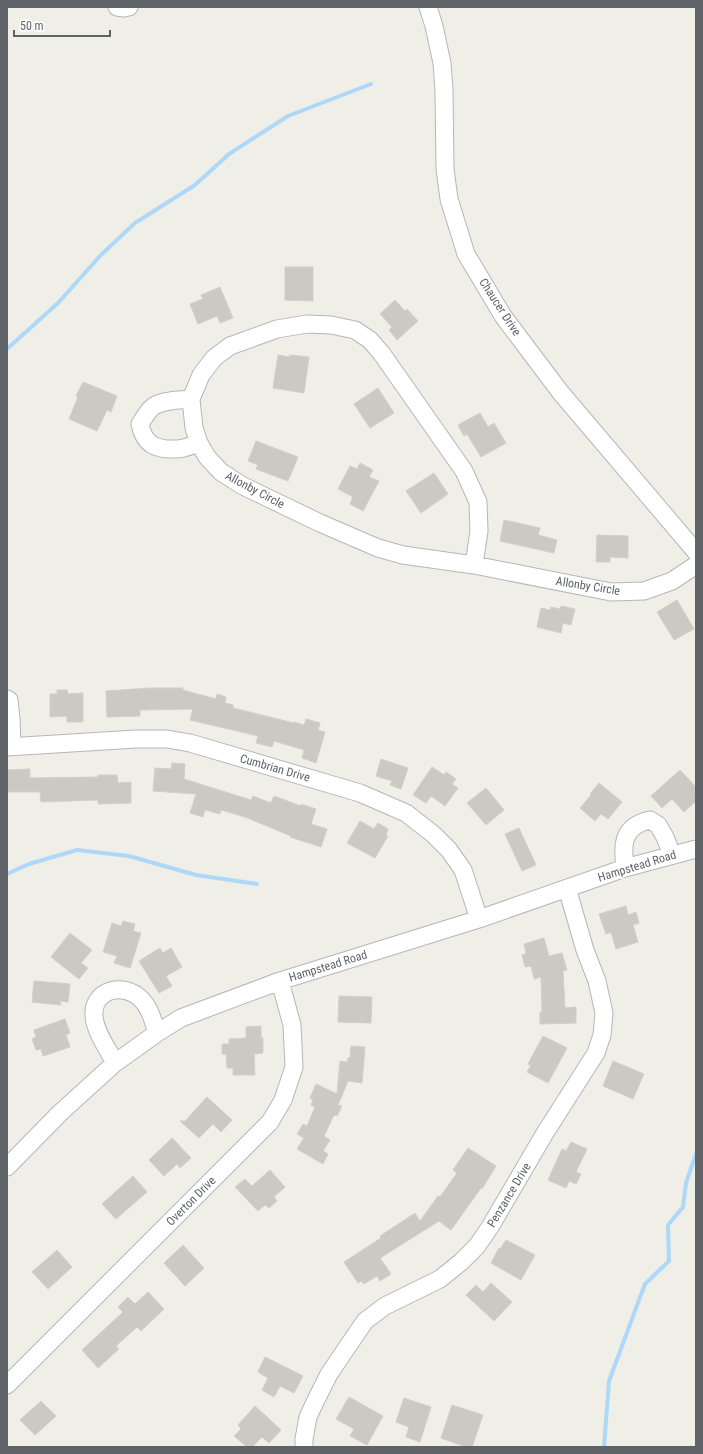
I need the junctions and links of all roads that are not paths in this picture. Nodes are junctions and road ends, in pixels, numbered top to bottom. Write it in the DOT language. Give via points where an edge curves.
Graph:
graph roads {
  1 [pos="118,7"];
  2 [pos="129,7"];
  3 [pos="428,7"];
  4 [pos="191,399"];
  5 [pos="199,443"];
  6 [pos="696,552"];
  7 [pos="474,565"];
  8 [pos="696,565"];
  9 [pos="7,699"];
  10 [pos="10,746"];
  11 [pos="696,849"];
  12 [pos="672,855"];
  13 [pos="625,868"];
  14 [pos="567,888"];
  15 [pos="479,919"];
  16 [pos="280,981"];
  17 [pos="157,1033"];
  18 [pos="115,1063"];
  19 [pos="7,1167"];
  20 [pos="7,1385"];
  21 [pos="304,1447"];
  1 -- 2 [label="street"];
  3 -- 6 [label="street, Chaucer Drive" via="442,63 445,169 449,199 466,254 503,316 561,393"];
  4 -- 5 [label="street, Allonby Circle" via="194,428"];
  4 -- 5 [label="street" via="154,406 140,424 142,434 149,444 179,449"];
  4 -- 7 [label="street, Allonby Circle" via="200,375 214,358 230,346 277,329 306,324 331,325 355,330 370,340 382,354 464,471 478,502 479,531"];
  5 -- 7 [label="street, Allonby Circle" via="206,457 221,472 243,486 320,523 378,548 403,555"];
  7 -- 8 [label="street, Allonby Circle" via="611,592 644,591 672,581"];
  9 -- 10 [label="street" via="11,719"];
  10 -- 15 [label="street, Cumbrian Drive" via="136,739 190,743 360,794 406,813 449,850 463,870"];
  11 -- 12 [label="street, Hampstead Road"];
  12 -- 13 [label="street, Hampstead Road"];
  12 -- 13 [label="street" via="658,825 650,820 640,822 631,829 624,842"];
  13 -- 14 [label="street, Hampstead Road"];
  14 -- 15 [label="street, Hampstead Road"];
  14 -- 21 [label="street, Penzance Drive" via="597,981 604,1012 602,1035 596,1054 477,1246 440,1279 385,1306 365,1321 329,1374 316,1400 308,1418"];
  15 -- 16 [label="street, Hampstead Road"];
  16 -- 17 [label="street, Hampstead Road" via="181,1018"];
  16 -- 20 [label="street, Overton Drive" via="292,1025 294,1067 283,1100 270,1122"];
  17 -- 18 [label="street, Hampstead Road"];
  17 -- 18 [label="street" via="150,1011 140,998 130,991 119,989 106,992 97,1001 94,1015 96,1028"];
  18 -- 19 [label="street, Hampstead Road" via="60,1113"];
}
